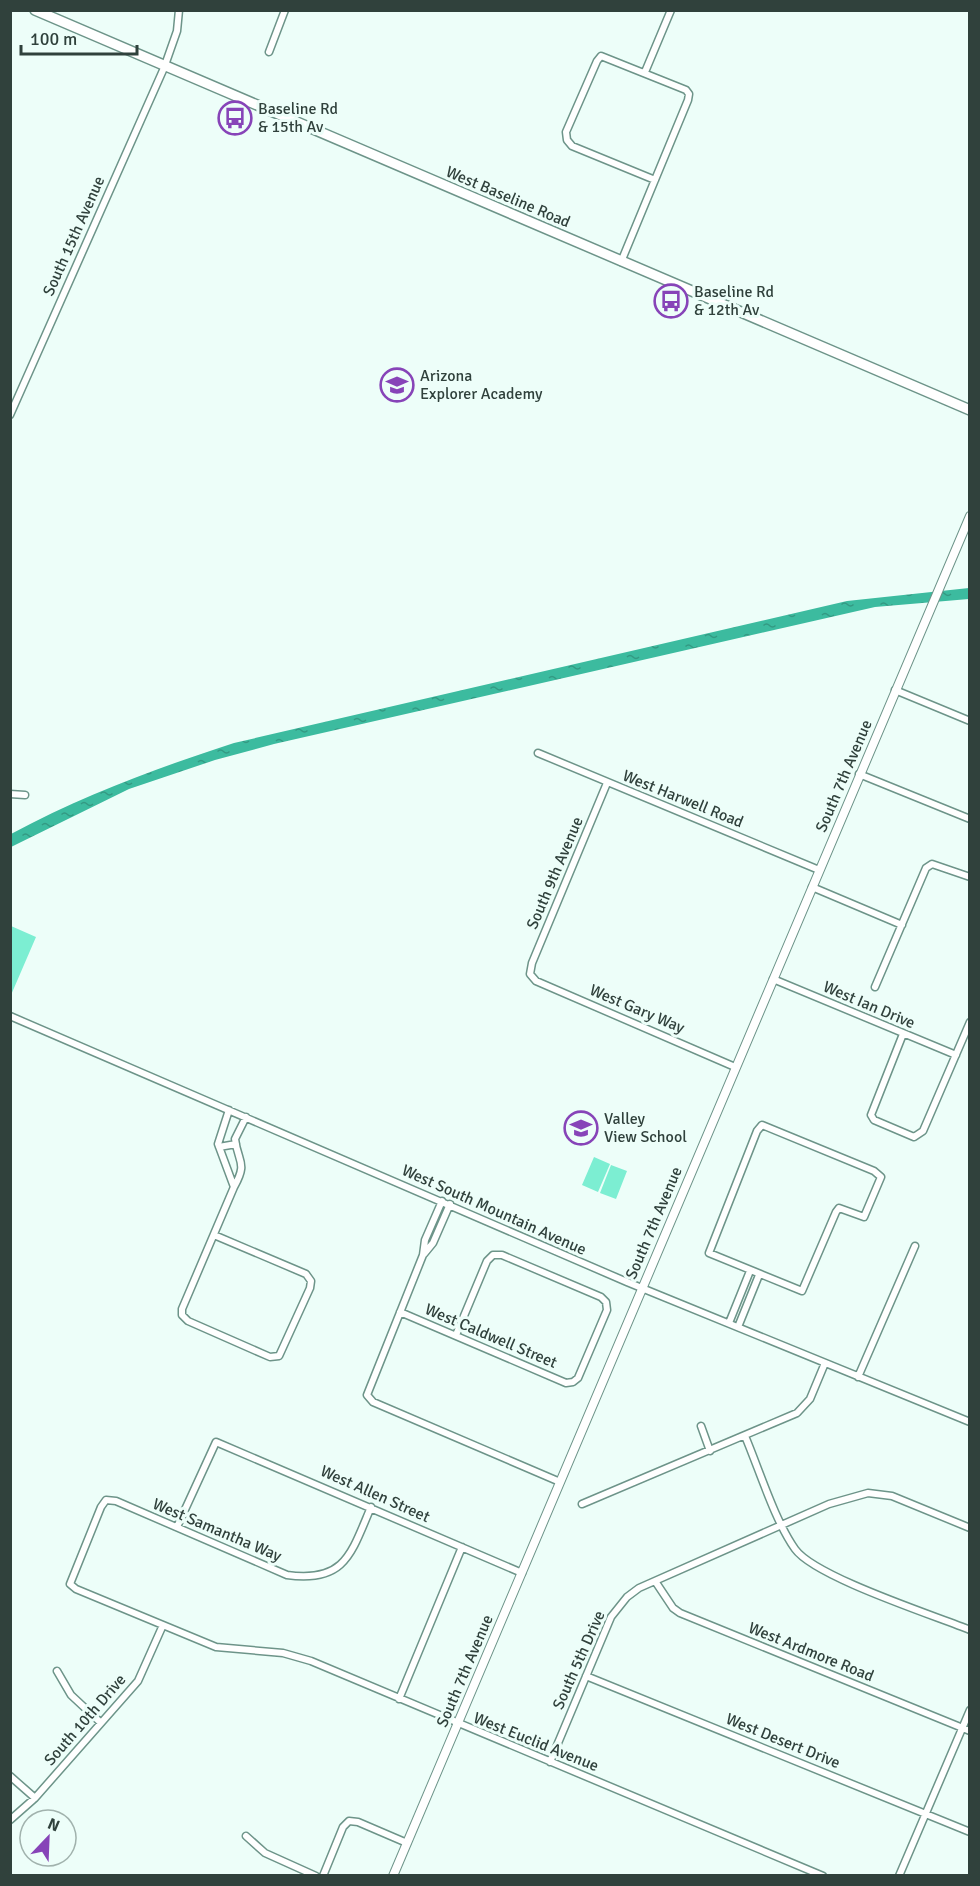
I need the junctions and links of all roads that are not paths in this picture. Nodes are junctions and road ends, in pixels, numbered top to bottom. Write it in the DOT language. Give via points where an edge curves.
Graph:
graph roads {
  1 [pos="35,10"];
  2 [pos="179,10"];
  3 [pos="285,10"];
  4 [pos="671,10"];
  5 [pos="269,52"];
  6 [pos="164,68"];
  7 [pos="645,72"];
  8 [pos="655,180"];
  9 [pos="621,262"];
  10 [pos="969,410"];
  11 [pos="10,415"];
  12 [pos="969,516"];
  13 [pos="895,690"];
  14 [pos="969,721"];
  15 [pos="538,753"];
  16 [pos="859,774"];
  17 [pos="607,783"];
  18 [pos="10,794"];
  19 [pos="25,795"];
  20 [pos="969,819"];
  21 [pos="819,870"];
  22 [pos="969,877"];
  23 [pos="812,887"];
  24 [pos="902,925"];
  25 [pos="530,974"];
  26 [pos="773,979"];
  27 [pos="875,987"];
  28 [pos="10,1016"];
  29 [pos="969,1022"];
  30 [pos="903,1034"];
  31 [pos="956,1055"];
  32 [pos="735,1067"];
  33 [pos="229,1110"];
  34 [pos="246,1117"];
  35 [pos="236,1144"];
  36 [pos="219,1147"];
  37 [pos="234,1187"];
  38 [pos="442,1201"];
  39 [pos="450,1204"];
  40 [pos="429,1232"];
  41 [pos="214,1235"];
  42 [pos="436,1236"];
  43 [pos="915,1246"];
  44 [pos="423,1255"];
  45 [pos="750,1271"];
  46 [pos="759,1275"];
  47 [pos="641,1288"];
  48 [pos="741,1292"];
  49 [pos="751,1295"];
  50 [pos="400,1312"];
  51 [pos="729,1323"];
  52 [pos="738,1327"];
  53 [pos="456,1335"];
  54 [pos="825,1363"];
  55 [pos="858,1377"];
  56 [pos="969,1422"];
  57 [pos="701,1426"];
  58 [pos="745,1436"];
  59 [pos="710,1451"];
  60 [pos="560,1482"];
  61 [pos="582,1504"];
  62 [pos="371,1508"];
  63 [pos="783,1525"];
  64 [pos="177,1527"];
  65 [pos="969,1528"];
  66 [pos="462,1547"];
  67 [pos="522,1573"];
  68 [pos="656,1581"];
  69 [pos="70,1584"];
  70 [pos="163,1625"];
  71 [pos="969,1630"];
  72 [pos="57,1671"];
  73 [pos="586,1676"];
  74 [pos="399,1699"];
  75 [pos="969,1710"];
  76 [pos="101,1723"];
  77 [pos="458,1724"];
  78 [pos="962,1728"];
  79 [pos="969,1731"];
  80 [pos="550,1762"];
  81 [pos="10,1776"];
  82 [pos="35,1798"];
  83 [pos="925,1814"];
  84 [pos="10,1820"];
  85 [pos="969,1832"];
  86 [pos="246,1836"];
  87 [pos="407,1843"];
  88 [pos="316,1875"];
  89 [pos="323,1875"];
  90 [pos="393,1875"];
  91 [pos="823,1875"];
  92 [pos="899,1875"];
  1 -- 6 [label="main road, West Baseline Road"];
  2 -- 6 [label="street, South 15th Avenue" via="175,40"];
  3 -- 5 [label="street"];
  4 -- 7 [label="street"];
  6 -- 9 [label="main road, West Baseline Road"];
  6 -- 11 [label="street, South 15th Avenue"];
  7 -- 8 [label="street" via="689,94"];
  7 -- 8 [label="street" via="601,56 567,132 567,140 572,146"];
  8 -- 9 [label="street"];
  9 -- 10 [label="main road, West Baseline Road"];
  12 -- 13 [label="street, South 7th Avenue"];
  13 -- 14 [label="street"];
  13 -- 16 [label="street, South 7th Avenue"];
  15 -- 17 [label="street, West Harwell Road"];
  16 -- 20 [label="street"];
  16 -- 21 [label="street, South 7th Avenue"];
  17 -- 21 [label="street, West Harwell Road"];
  17 -- 25 [label="street, South 9th Avenue"];
  18 -- 19 [label="street"];
  21 -- 23 [label="street, South 7th Avenue"];
  22 -- 24 [label="street" via="932,864"];
  23 -- 24 [label="street"];
  23 -- 26 [label="street, South 7th Avenue"];
  24 -- 27 [label="street"];
  25 -- 32 [label="street, West Gary Way" via="536,981"];
  26 -- 30 [label="street, West Ian Drive"];
  26 -- 32 [label="street, South 7th Avenue"];
  28 -- 33 [label="street, West South Mountain Avenue"];
  29 -- 31 [label="street"];
  30 -- 31 [label="street, West Ian Drive"];
  30 -- 31 [label="street" via="871,1115 874,1120 914,1137 924,1131"];
  32 -- 47 [label="street, South 7th Avenue"];
  33 -- 34 [label="street, West South Mountain Avenue"];
  33 -- 36 [label="street" via="218,1138"];
  34 -- 35 [label="street"];
  34 -- 38 [label="street, West South Mountain Avenue"];
  35 -- 36 [label="street"];
  35 -- 37 [label="street" via="243,1169"];
  36 -- 37 [label="street"];
  37 -- 41 [label="street"];
  38 -- 39 [label="street, West South Mountain Avenue"];
  38 -- 40 [label="street"];
  39 -- 42 [label="street"];
  39 -- 47 [label="street, West South Mountain Avenue"];
  40 -- 42 [label="street"];
  40 -- 44 [label="street"];
  41 -- 41 [label="street" via="306,1274 310,1281 276,1357 188,1321 182,1315"];
  42 -- 44 [label="street"];
  43 -- 55 [label="street"];
  44 -- 50 [label="street"];
  45 -- 46 [label="street"];
  45 -- 46 [label="street" via="709,1253 762,1125 881,1177 864,1217 845,1209 836,1212 802,1291"];
  45 -- 48 [label="street"];
  46 -- 49 [label="street"];
  47 -- 51 [label="street, West South Mountain Avenue"];
  47 -- 60 [label="street, South 7th Avenue"];
  48 -- 49 [label="street"];
  48 -- 51 [label="street"];
  49 -- 52 [label="street"];
  50 -- 53 [label="street, West Caldwell Street"];
  50 -- 60 [label="street" via="367,1395 373,1402"];
  51 -- 52 [label="street, West South Mountain Avenue"];
  52 -- 54 [label="street, West South Mountain Avenue"];
  53 -- 53 [label="street, West Caldwell Street" via="493,1255 502,1255 606,1302 607,1310 573,1382 566,1383"];
  54 -- 55 [label="street, West South Mountain Avenue"];
  54 -- 58 [label="street" via="810,1399 801,1410"];
  55 -- 56 [label="street, West South Mountain Avenue"];
  57 -- 59 [label="street"];
  58 -- 59 [label="street"];
  58 -- 63 [label="street"];
  59 -- 61 [label="street"];
  60 -- 67 [label="street, South 7th Avenue"];
  62 -- 64 [label="street, West Samantha Way" via="345,1560 318,1577 287,1575"];
  62 -- 64 [label="street, West Allen Street" via="216,1442"];
  62 -- 66 [label="street, West Allen Street"];
  63 -- 65 [label="street" via="829,1504 875,1492"];
  63 -- 68 [label="street, South 5th Drive"];
  63 -- 71 [label="street" via="795,1549 817,1568"];
  64 -- 69 [label="street, West Samantha Way" via="106,1500"];
  66 -- 67 [label="street, West Allen Street"];
  66 -- 74 [label="street"];
  67 -- 77 [label="street, South 7th Avenue"];
  68 -- 73 [label="street, South 5th Drive" via="618,1606"];
  68 -- 78 [label="street, West Ardmore Road" via="680,1613"];
  69 -- 70 [label="street, West Euclid Avenue" via="76,1590"];
  70 -- 74 [label="street, West Euclid Avenue" via="216,1647 296,1656"];
  70 -- 76 [label="street, South 10th Drive" via="138,1681"];
  72 -- 76 [label="street" via="71,1695"];
  73 -- 80 [label="street, South 5th Drive"];
  73 -- 83 [label="street, West Desert Drive"];
  74 -- 77 [label="street, West Euclid Avenue"];
  75 -- 78 [label="street"];
  76 -- 82 [label="street, South 10th Drive"];
  77 -- 80 [label="street, West Euclid Avenue"];
  77 -- 87 [label="street, South 7th Avenue"];
  78 -- 79 [label="street, West Ardmore Road"];
  78 -- 83 [label="street"];
  80 -- 91 [label="street, West Euclid Avenue"];
  81 -- 82 [label="street"];
  82 -- 84 [label="street, South 10th Drive"];
  83 -- 85 [label="street, West Desert Drive"];
  83 -- 92 [label="street"];
  86 -- 88 [label="street" via="265,1853"];
  87 -- 89 [label="street" via="349,1821"];
  87 -- 90 [label="street, South 7th Avenue"];
}
